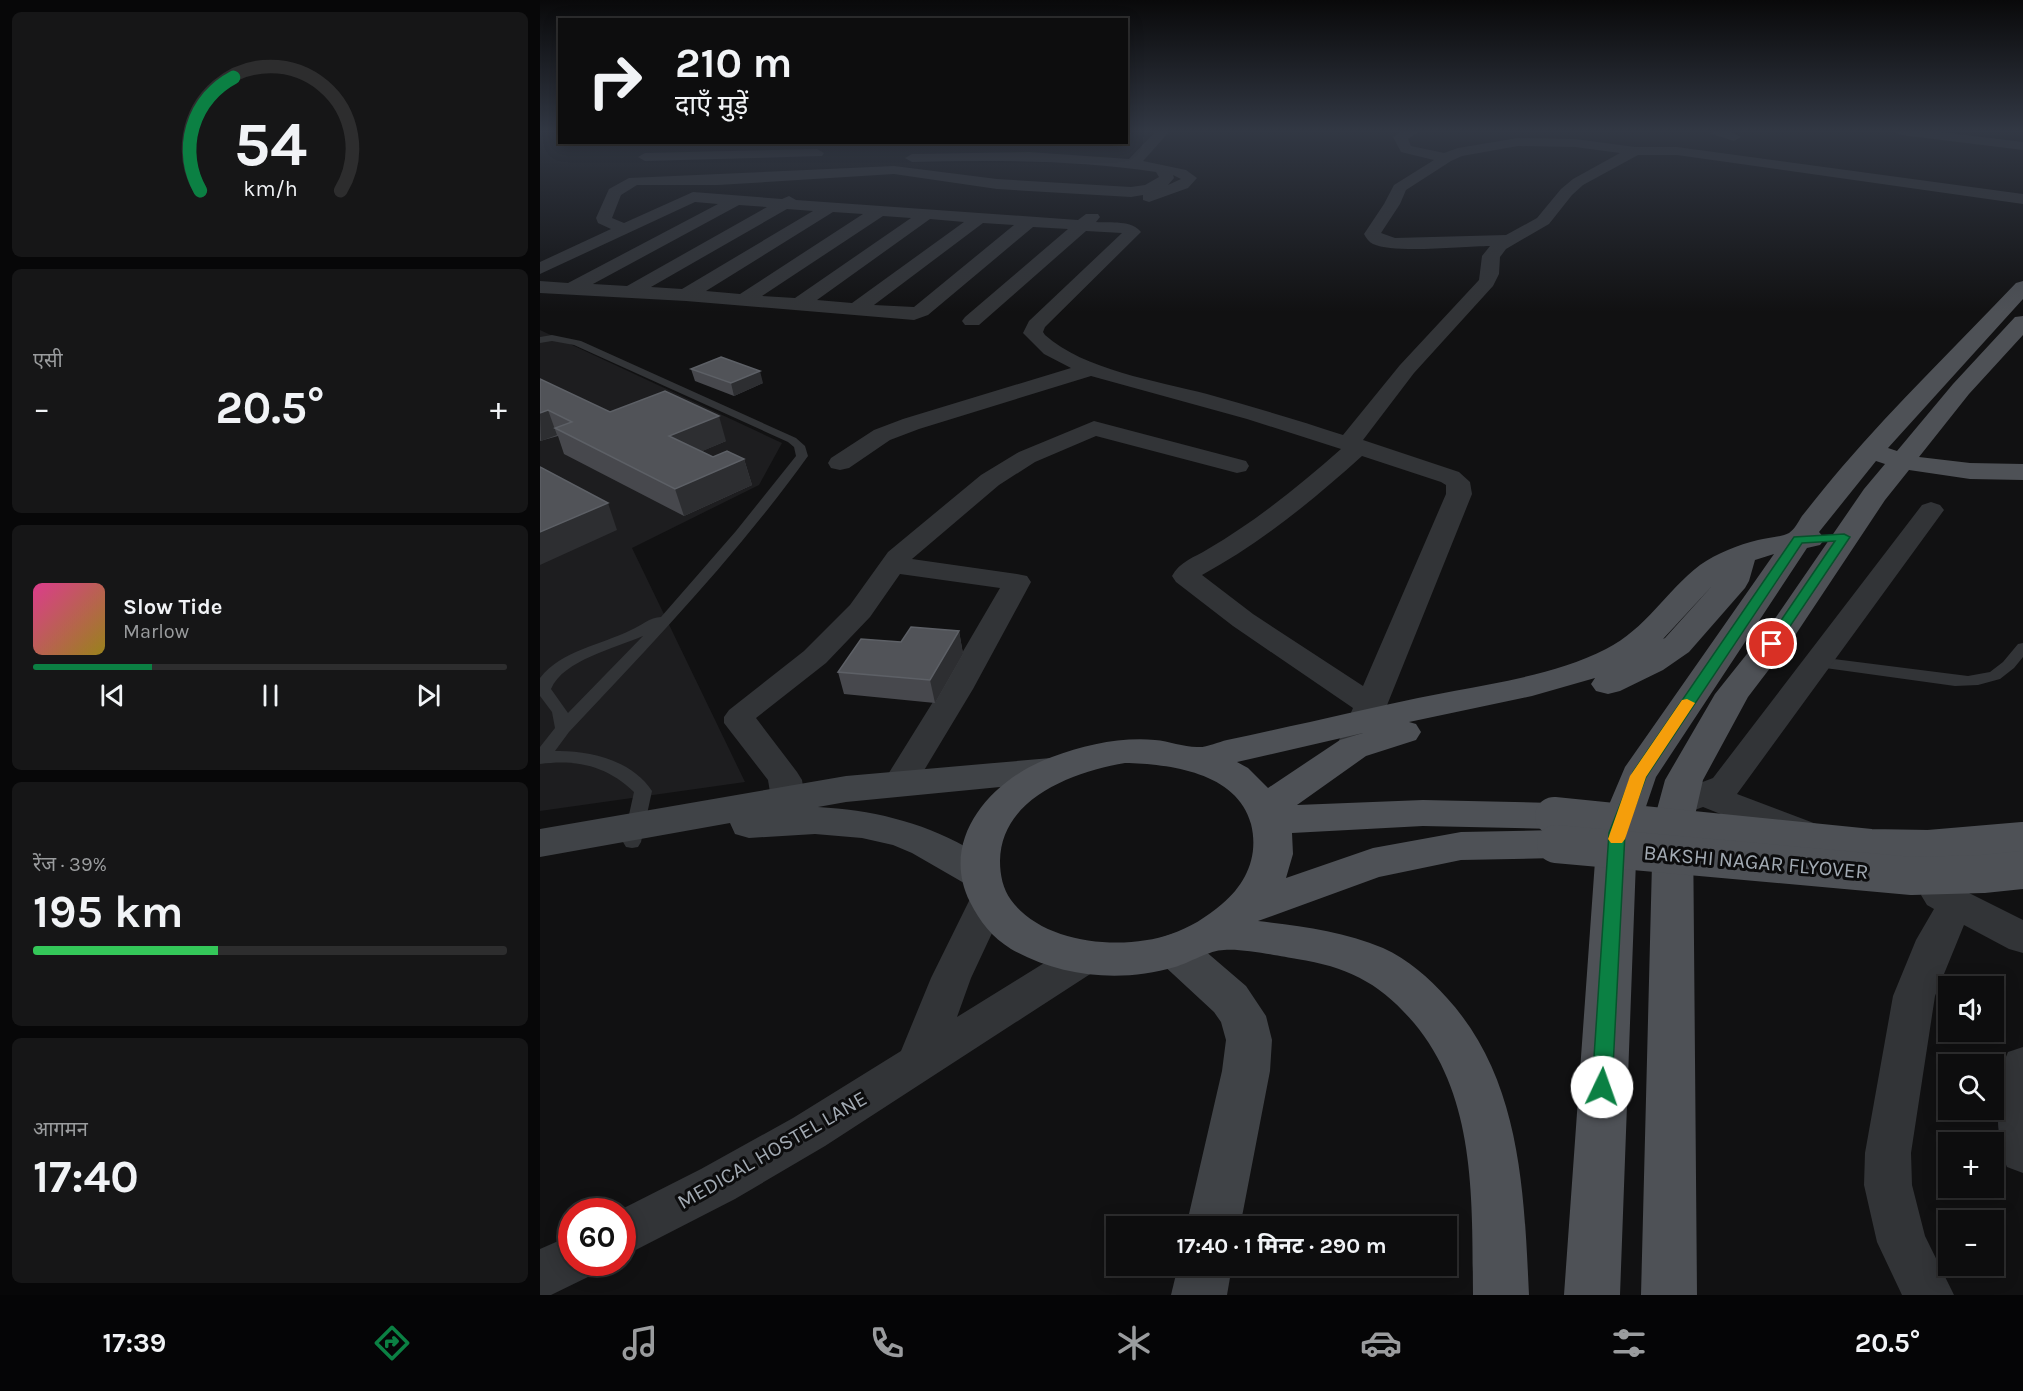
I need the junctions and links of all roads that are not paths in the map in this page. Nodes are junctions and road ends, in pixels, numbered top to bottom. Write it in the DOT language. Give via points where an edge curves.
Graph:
graph roads {
  1 [pos="615,191"];
  2 [pos="771,191"];
  3 [pos="797,191"];
  4 [pos="1163,191"];
  5 [pos="1399,191"];
  6 [pos="1567,191"];
  7 [pos="1968,191"];
  8 [pos="2023,199"];
  9 [pos="737,200"];
  10 [pos="786,203"];
  11 [pos="832,206"];
  12 [pos="1124,206"];
  13 [pos="881,210"];
  14 [pos="1107,212"];
  15 [pos="928,213"];
  16 [pos="981,217"];
  17 [pos="1031,220"];
  18 [pos="1082,224"];
  19 [pos="624,229"];
  20 [pos="1508,240"];
  21 [pos="540,269"];
  22 [pos="540,287"];
  23 [pos="2023,287"];
  24 [pos="571,289"];
  25 [pos="630,292"];
  26 [pos="686,296"];
  27 [pos="743,300"];
  28 [pos="540,302"];
  29 [pos="798,305"];
  30 [pos="855,310"];
  31 [pos="972,321"];
  32 [pos="2023,322"];
  33 [pos="540,340"];
  34 [pos="1091,369"];
  35 [pos="1354,444"];
  36 [pos="1895,447"];
  37 [pos="2023,460"];
  38 [pos="840,463"];
  39 [pos="1237,466"];
  40 [pos="2023,472"];
  41 [pos="1931,510"];
  42 [pos="1844,537"];
  43 [pos="1798,540"];
  44 [pos="892,565"];
  45 [pos="671,614"];
  46 [pos="2023,647"];
  47 [pos="1818,662"];
  48 [pos="1364,725"];
  49 [pos="563,728"];
  50 [pos="541,758"];
  51 [pos="1199,759"];
  52 [pos="1051,770"];
  53 [pos="899,784"];
  54 [pos="788,798"];
  55 [pos="1692,800"];
  56 [pos="1267,815"];
  57 [pos="1555,830"];
  58 [pos="635,833"];
  59 [pos="2023,841"];
  60 [pos="540,843"];
  61 [pos="540,861"];
  62 [pos="2023,870"];
  63 [pos="983,887"];
  64 [pos="1956,903"];
  65 [pos="1213,930"];
  66 [pos="2023,938"];
  67 [pos="1084,958"];
  68 [pos="918,1063"];
  69 [pos="2023,1065"];
  70 [pos="2023,1152"];
  71 [pos="1215,1216"];
  72 [pos="636,1227"];
  73 [pos="558,1266"];
  74 [pos="540,1275"];
  75 [pos="1203,1276"];
  76 [pos="1199,1295"];
  77 [pos="1501,1295"];
  78 [pos="1592,1295"];
  79 [pos="1669,1295"];
  80 [pos="1929,1295"];
  1 -- 19 [label="street" via="604,220"];
  2 -- 9 [label="street"];
  3 -- 10 [label="street"];
  4 -- 12 [label="street"];
  5 -- 20 [label="street" via="1372,234 1374,238 1395,243"];
  6 -- 20 [label="street" via="1544,221"];
  7 -- 8 [label="street"];
  9 -- 10 [label="street"];
  9 -- 19 [label="street" via="691,197"];
  9 -- 24 [label="street"];
  10 -- 11 [label="street"];
  10 -- 25 [label="street"];
  11 -- 13 [label="street"];
  11 -- 26 [label="street"];
  13 -- 15 [label="street"];
  13 -- 27 [label="street"];
  14 -- 18 [label="street"];
  15 -- 16 [label="street"];
  15 -- 29 [label="street"];
  16 -- 17 [label="street"];
  16 -- 30 [label="street"];
  17 -- 18 [label="street"];
  17 -- 30 [label="street" via="921,311 908,315"];
  18 -- 31 [label="street"];
  18 -- 34 [label="street" via="1132,232 1045,315 1033,333 1045,345"];
  19 -- 21 [label="street"];
  20 -- 35 [label="street" via="1491,256 1487,282 1407,369"];
  22 -- 24 [label="street"];
  23 -- 36 [label="main road" via="1931,384"];
  24 -- 25 [label="street"];
  24 -- 28 [label="street"];
  25 -- 26 [label="street"];
  26 -- 27 [label="street"];
  27 -- 29 [label="street"];
  29 -- 30 [label="street"];
  32 -- 36 [label="main road" via="1961,389"];
  33 -- 45 [label="lane" via="577,343 784,436 802,450 799,461"];
  34 -- 35 [label="street"];
  34 -- 38 [label="street" via="911,424 882,435"];
  35 -- 48 [label="street" via="1450,477 1460,488"];
  35 -- 48 [label="street" via="1271,520 1186,576"];
  36 -- 37 [label="main road" via="1982,459"];
  36 -- 40 [label="main road" via="1959,472"];
  36 -- 42 [label="main road"];
  36 -- 43 [label="main road" via="1854,470"];
  39 -- 44 [label="street" via="1094,428 1011,465"];
  41 -- 47 [label="street"];
  42 -- 43 [label="main road"];
  42 -- 55 [label="main road" via="1785,627 1732,694 1684,780"];
  43 -- 48 [label="main road" via="1741,556 1734,581 1677,645 1651,663 1593,690 1390,735"];
  43 -- 78 [label="main road" via="1638,776 1617,833"];
  44 -- 53 [label="street" via="1017,582"];
  44 -- 54 [label="street" via="860,611 815,657 740,717 740,723 785,780"];
  45 -- 49 [label="lane"];
  45 -- 49 [label="lane" via="554,672 543,689 560,712"];
  46 -- 47 [label="lane" via="2007,669 1972,681"];
  47 -- 55 [label="street" via="1725,786"];
  48 -- 51 [label="main road"];
  48 -- 56 [label="main road"];
  49 -- 50 [label="lane"];
  50 -- 58 [label="lane" via="588,757 636,783 643,791"];
  51 -- 52 [label="main road" via="1163,751 1125,751 1087,757"];
  51 -- 56 [label="main road" via="1230,774 1254,794"];
  52 -- 53 [label="main road"];
  52 -- 63 [label="main road" via="1020,789 996,814 981,842"];
  53 -- 54 [label="main road"];
  54 -- 58 [label="main road"];
  55 -- 64 [label="street" via="1845,851"];
  55 -- 79 [label="main road" via="1672,824"];
  56 -- 57 [label="main road, BAKSHI NAGAR FLYOVER" via="1423,813"];
  56 -- 65 [label="main road" via="1274,849 1266,879"];
  57 -- 59 [label="main road, BAKSHI NAGAR FLYOVER, bridge" via="1870,848 1929,849"];
  57 -- 62 [label="main road, BAKSHI NAGAR FLYOVER, bridge" via="1912,876"];
  57 -- 65 [label="main road, BAKSHI NAGAR FLYOVER" via="1373,863"];
  58 -- 60 [label="main road"];
  58 -- 61 [label="main road"];
  58 -- 63 [label="main road" via="763,822 838,822 879,828 924,842"];
  63 -- 67 [label="main road" via="1010,927 1043,947"];
  63 -- 68 [label="street"];
  64 -- 66 [label="street"];
  64 -- 80 [label="street" via="1924,966 1914,996 1888,1153 1888,1185 1902,1242"];
  65 -- 67 [label="main road" via="1130,959"];
  65 -- 71 [label="main road" via="1230,999 1243,1016 1249,1040"];
  65 -- 77 [label="main road" via="1318,946 1360,957 1395,976 1434,1012 1464,1056 1483,1105 1496,1173"];
  67 -- 68 [label="street, MEDICAL HOSTEL LANE"];
  68 -- 72 [label="street, MEDICAL HOSTEL LANE" via="799,1138"];
  69 -- 70 [label="street"];
  73 -- 74 [label="street"];
  75 -- 76 [label="main road"];
}
